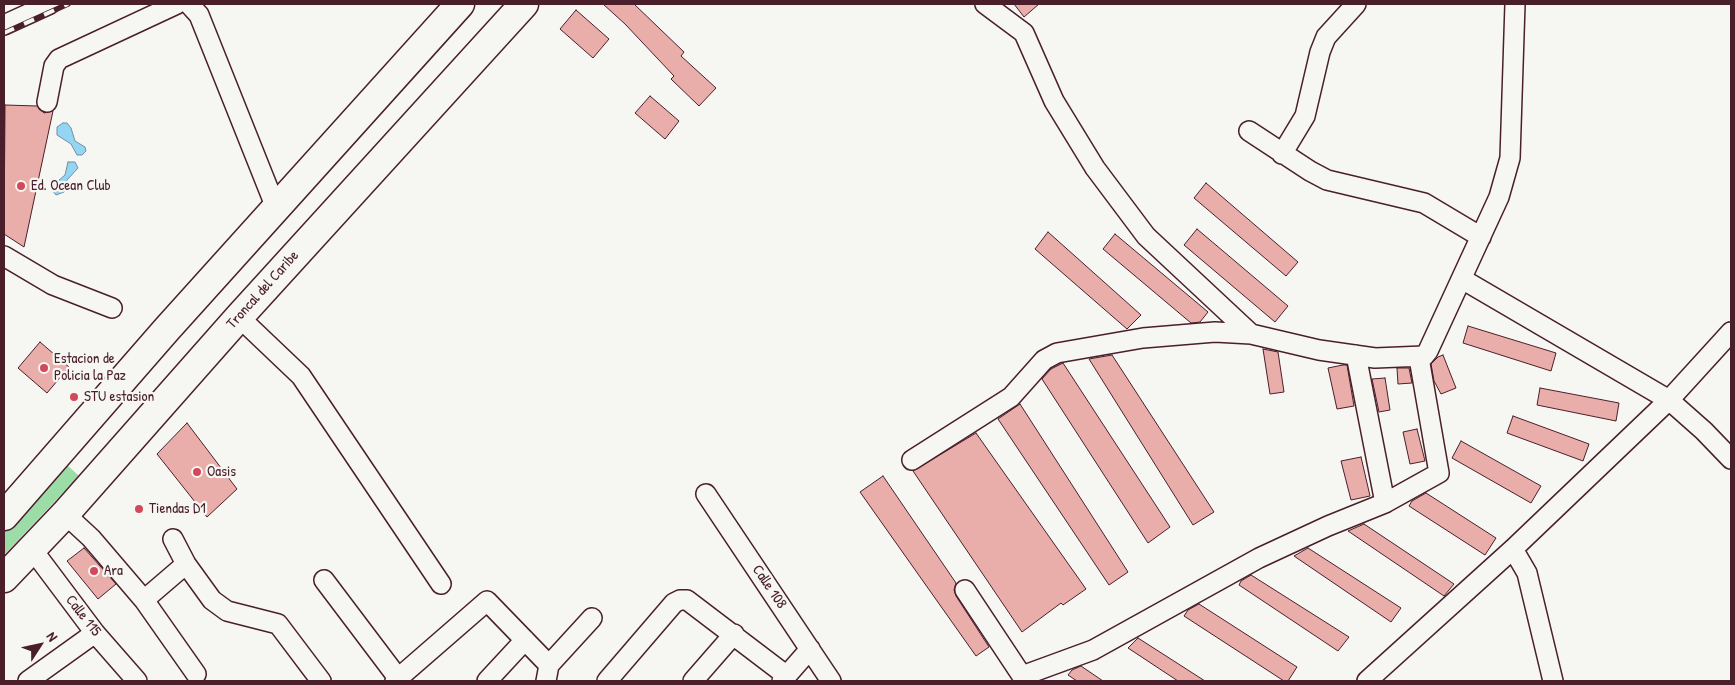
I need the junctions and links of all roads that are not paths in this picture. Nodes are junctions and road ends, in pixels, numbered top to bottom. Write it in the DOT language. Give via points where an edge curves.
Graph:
graph roads {
  1 [pos="50,4"];
  2 [pos="177,4"];
  3 [pos="190,4"];
  4 [pos="460,4"];
  5 [pos="524,4"];
  6 [pos="985,4"];
  7 [pos="1356,4"];
  8 [pos="1515,4"];
  9 [pos="4,25"];
  10 [pos="47,102"];
  11 [pos="1249,131"];
  12 [pos="1282,154"];
  13 [pos="276,208"];
  14 [pos="1482,237"];
  15 [pos="4,256"];
  16 [pos="1462,279"];
  17 [pos="112,308"];
  18 [pos="239,317"];
  19 [pos="1731,332"];
  20 [pos="1251,334"];
  21 [pos="1356,355"];
  22 [pos="1419,358"];
  23 [pos="1669,400"];
  24 [pos="1731,459"];
  25 [pos="912,460"];
  26 [pos="706,494"];
  27 [pos="1385,503"];
  28 [pos="9,504"];
  29 [pos="66,514"];
  30 [pos="173,539"];
  31 [pos="1513,549"];
  32 [pos="32,550"];
  33 [pos="186,564"];
  34 [pos="4,578"];
  35 [pos="324,580"];
  36 [pos="441,584"];
  37 [pos="966,590"];
  38 [pos="144,600"];
  39 [pos="592,618"];
  40 [pos="95,633"];
  41 [pos="734,634"];
  42 [pos="525,640"];
  43 [pos="810,649"];
  44 [pos="547,673"];
  45 [pos="196,674"];
  46 [pos="785,678"];
  47 [pos="397,680"];
  48 [pos="28,681"];
  49 [pos="137,681"];
  50 [pos="321,681"];
  51 [pos="486,681"];
  52 [pos="607,681"];
  53 [pos="693,681"];
  54 [pos="830,681"];
  55 [pos="1367,681"];
  56 [pos="1553,681"];
  1 -- 9 [label="street"];
  2 -- 10 [label="street" via="59,59 54,66"];
  3 -- 13 [label="street" via="199,15"];
  4 -- 13 [label="highway"];
  5 -- 18 [label="highway, Troncal del Caribe"];
  6 -- 20 [label="street" via="1024,33 1064,118 1095,168 1146,236"];
  7 -- 12 [label="street" via="1326,37 1304,116"];
  8 -- 14 [label="street" via="1510,158 1499,198"];
  11 -- 12 [label="street"];
  12 -- 14 [label="street" via="1327,180 1424,203"];
  13 -- 28 [label="highway"];
  14 -- 16 [label="street"];
  15 -- 17 [label="street" via="53,285"];
  16 -- 22 [label="street" via="1428,351"];
  16 -- 23 [label="street"];
  18 -- 29 [label="highway, Troncal del Caribe"];
  18 -- 36 [label="street" via="301,376"];
  19 -- 23 [label="street"];
  20 -- 21 [label="street"];
  20 -- 25 [label="street" via="1215,332 1160,336 1057,353 1044,360 1011,397"];
  21 -- 22 [label="street"];
  21 -- 27 [label="street"];
  22 -- 27 [label="street" via="1439,473"];
  23 -- 24 [label="street"];
  23 -- 31 [label="street"];
  26 -- 43 [label="street, Calle 108"];
  27 -- 37 [label="street" via="1259,558 1092,650 1022,676"];
  29 -- 32 [label="highway, Troncal del Caribe"];
  29 -- 38 [label="street"];
  30 -- 33 [label="street"];
  31 -- 55 [label="street"];
  31 -- 56 [label="street" via="1527,573"];
  32 -- 34 [label="highway, Troncal del Caribe"];
  32 -- 40 [label="street, Calle 115"];
  33 -- 38 [label="street"];
  33 -- 50 [label="street" via="212,600 227,611 278,624"];
  35 -- 47 [label="street"];
  38 -- 45 [label="street"];
  39 -- 44 [label="street"];
  40 -- 48 [label="street"];
  40 -- 49 [label="street, Calle 115"];
  41 -- 46 [label="street"];
  41 -- 52 [label="street" via="687,600 680,600"];
  41 -- 53 [label="street"];
  42 -- 44 [label="street"];
  42 -- 47 [label="street" via="487,601"];
  42 -- 51 [label="street"];
  43 -- 46 [label="street"];
  43 -- 54 [label="street, Calle 108"];
}
